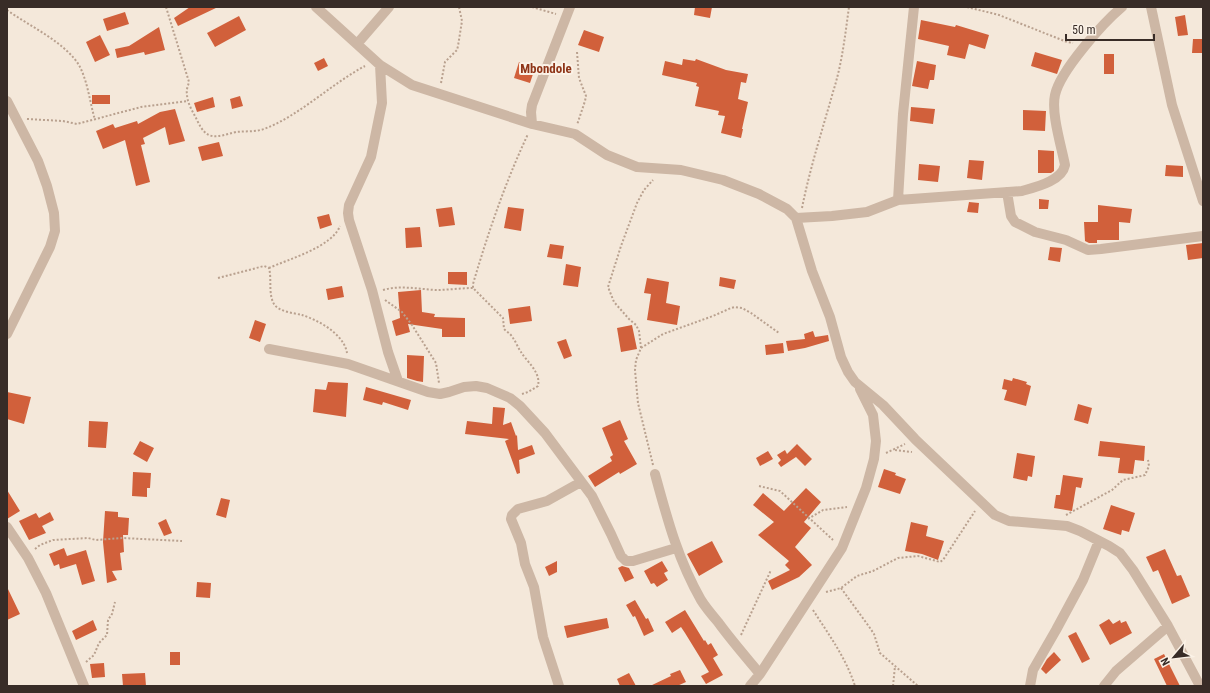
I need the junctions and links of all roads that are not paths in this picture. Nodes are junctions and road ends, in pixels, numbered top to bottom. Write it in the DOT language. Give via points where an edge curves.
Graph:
graph roads {
  1 [pos="316,7"];
  2 [pos="378,7"];
  3 [pos="389,7"];
  4 [pos="570,7"];
  5 [pos="914,7"];
  6 [pos="1122,7"];
  7 [pos="1151,7"];
  8 [pos="379,19"];
  9 [pos="357,44"];
  10 [pos="377,63"];
  11 [pos="7,101"];
  12 [pos="532,124"];
  13 [pos="1007,192"];
  14 [pos="898,200"];
  15 [pos="1203,201"];
  16 [pos="798,218"];
  17 [pos="1203,236"];
  18 [pos="7,334"];
  19 [pos="269,349"];
  20 [pos="398,381"];
  21 [pos="856,382"];
  22 [pos="655,474"];
  23 [pos="581,482"];
  24 [pos="7,527"];
  25 [pos="1100,540"];
  26 [pos="676,548"];
  27 [pos="1168,626"];
  28 [pos="760,674"];
  29 [pos="84,686"];
  30 [pos="558,686"];
  31 [pos="750,686"];
  32 [pos="1030,686"];
  33 [pos="1104,686"];
  34 [pos="1200,686"];
  1 -- 9 [label="street"];
  2 -- 8 [label="street"];
  3 -- 8 [label="street"];
  4 -- 12 [label="street" via="532,104"];
  5 -- 14 [label="street" via="903,114"];
  6 -- 13 [label="street" via="1090,40 1058,85 1054,105 1064,170 1060,175 1034,188"];
  7 -- 15 [label="street" via="1172,105"];
  8 -- 9 [label="street"];
  9 -- 10 [label="street"];
  10 -- 12 [label="street" via="412,85"];
  10 -- 20 [label="street" via="382,103 371,157 348,213"];
  11 -- 18 [label="street" via="38,162 47,186 54,213 55,231 50,247"];
  12 -- 16 [label="street" via="574,134 607,155 637,167 681,170 723,180 774,202"];
  13 -- 14 [label="street"];
  13 -- 17 [label="street" via="1011,216 1015,222 1035,232 1066,240 1088,250"];
  14 -- 16 [label="street" via="867,212"];
  16 -- 21 [label="street" via="812,271 830,317 841,357"];
  19 -- 20 [label="street" via="348,364"];
  20 -- 23 [label="street" via="440,394 476,386 510,398 545,433"];
  21 -- 25 [label="street" via="883,405 995,516 1009,521 1067,526"];
  21 -- 28 [label="street" via="873,415 876,441 866,488 842,548"];
  22 -- 26 [label="street"];
  23 -- 26 [label="street" via="592,496 621,556 626,561"];
  23 -- 30 [label="street" via="547,501 518,509 511,519 521,542 525,564 534,587 543,637"];
  24 -- 29 [label="street" via="28,558 46,593"];
  25 -- 27 [label="street" via="1120,554 1133,570"];
  25 -- 32 [label="street" via="1083,580 1033,670"];
  26 -- 28 [label="street" via="702,601"];
  27 -- 33 [label="street" via="1116,671"];
  27 -- 34 [label="street"];
  28 -- 31 [label="street"];
}
